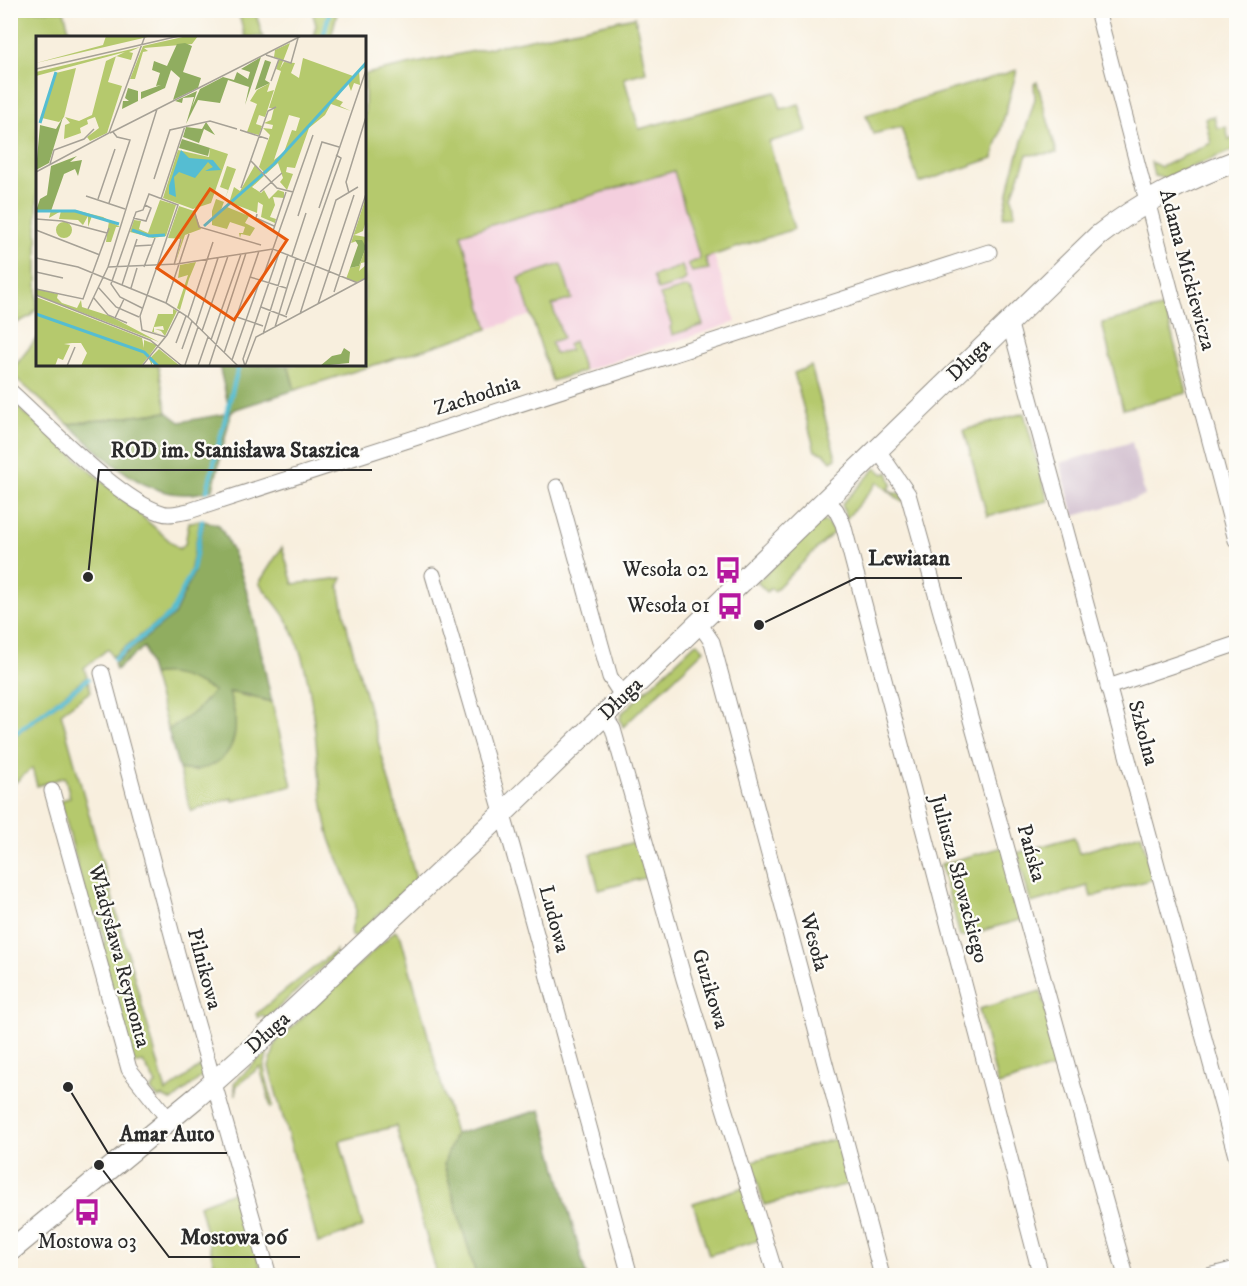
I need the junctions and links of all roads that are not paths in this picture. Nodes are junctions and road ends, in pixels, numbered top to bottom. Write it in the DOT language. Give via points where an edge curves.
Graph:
graph roads {
  1 [pos="1097,10"];
  2 [pos="1236,161"];
  3 [pos="1146,201"];
  4 [pos="989,252"];
  5 [pos="1010,321"];
  6 [pos="10,392"];
  7 [pos="877,449"];
  8 [pos="557,487"];
  9 [pos="826,499"];
  10 [pos="1236,540"];
  11 [pos="433,575"];
  12 [pos="699,623"];
  13 [pos="1236,644"];
  14 [pos="102,673"];
  15 [pos="1108,687"];
  16 [pos="623,697"];
  17 [pos="604,715"];
  18 [pos="52,791"];
  19 [pos="501,814"];
  20 [pos="214,1081"];
  21 [pos="170,1120"];
  22 [pos="1236,1156"];
  23 [pos="10,1251"];
  24 [pos="1236,1269"];
  25 [pos="269,1275"];
  26 [pos="630,1275"];
  27 [pos="776,1275"];
  28 [pos="882,1275"];
  29 [pos="1041,1275"];
  30 [pos="1126,1275"];
  31 [pos="1208,1275"];
  1 -- 3 [label="street, Adama Mickiewicza"];
  2 -- 3 [label="street, Długa"];
  3 -- 5 [label="street, Długa" via="1098,236"];
  3 -- 10 [label="street, Adama Mickiewicza"];
  4 -- 6 [label="street, Zachodnia" via="189,511 165,514 143,506"];
  5 -- 7 [label="street, Długa"];
  5 -- 15 [label="street, Szkolna"];
  7 -- 9 [label="street, Długa"];
  7 -- 30 [label="street, Pańska" via="908,494"];
  8 -- 16 [label="street" via="610,677"];
  9 -- 12 [label="street, Długa"];
  9 -- 29 [label="street, Juliusza Słowackiego" via="843,524"];
  11 -- 19 [label="street, Ludowa"];
  12 -- 16 [label="street, Długa"];
  12 -- 28 [label="street, Wesoła" via="712,642"];
  13 -- 15 [label="street"];
  14 -- 20 [label="street, Pilnikowa"];
  15 -- 22 [label="street, Szkolna"];
  16 -- 17 [label="street, Długa"];
  17 -- 19 [label="street, Długa"];
  17 -- 27 [label="street, Guzikowa" via="613,729 684,979"];
  18 -- 21 [label="street, Władysława Reymonta" via="129,1069"];
  19 -- 20 [label="street, Długa"];
  19 -- 26 [label="street, Ludowa"];
  20 -- 21 [label="street, Długa"];
  20 -- 25 [label="street, Pilnikowa"];
  21 -- 23 [label="street, Długa"];
  24 -- 31 [label="street"];
}
